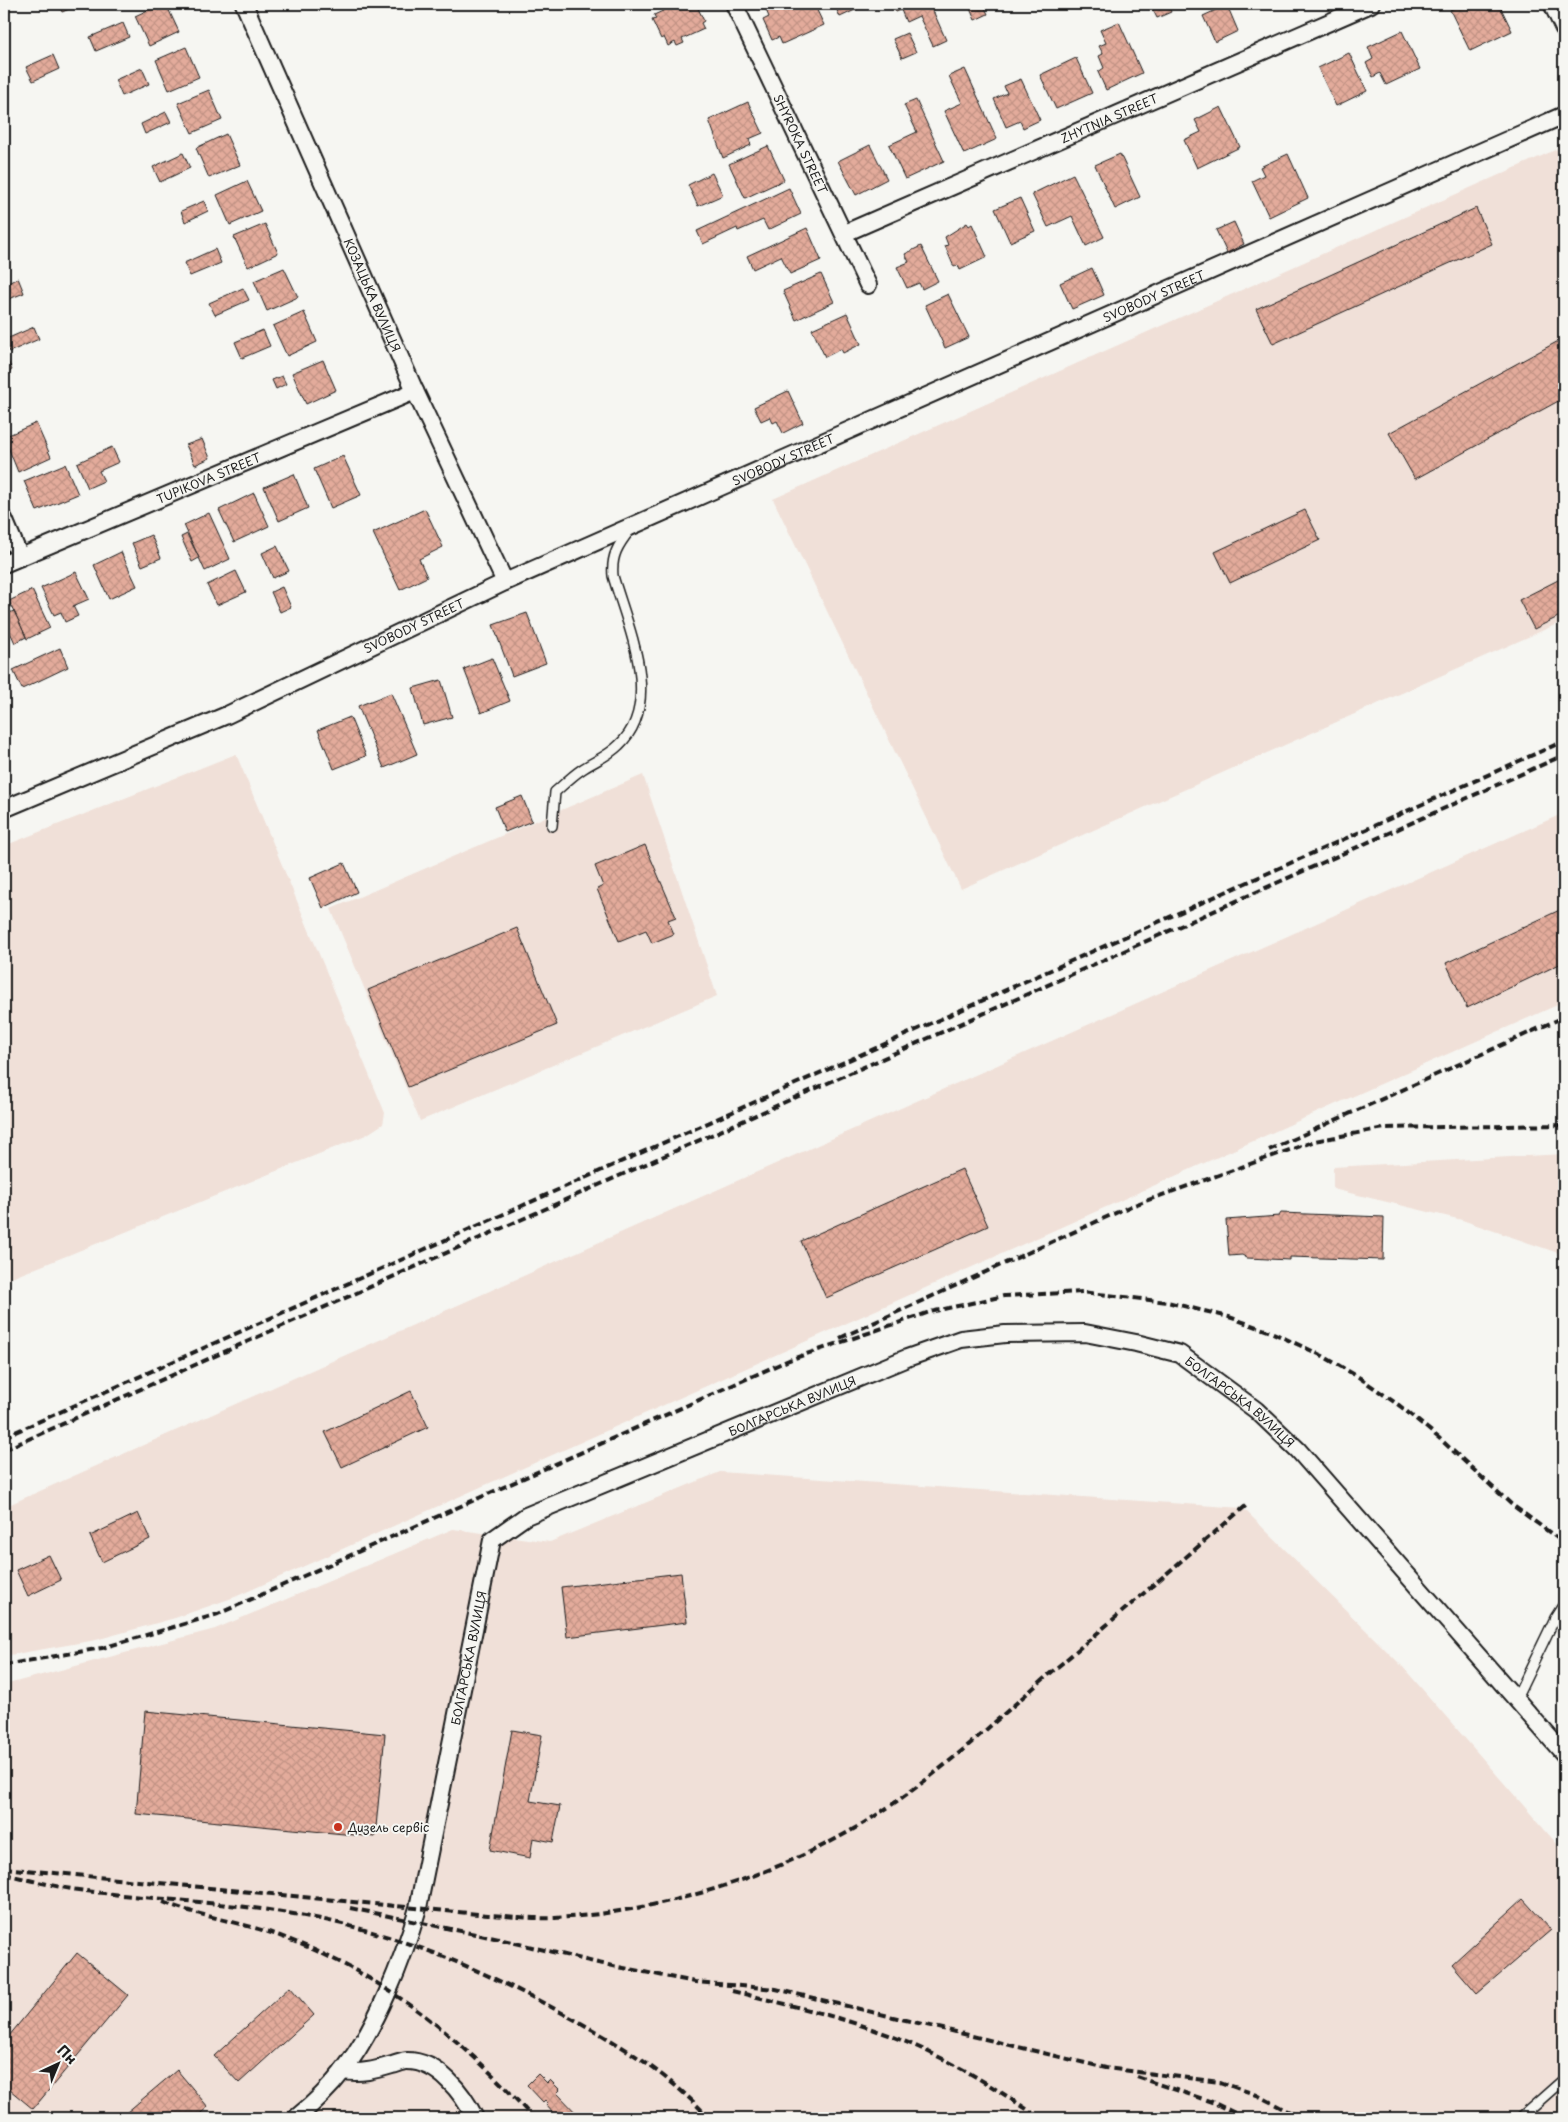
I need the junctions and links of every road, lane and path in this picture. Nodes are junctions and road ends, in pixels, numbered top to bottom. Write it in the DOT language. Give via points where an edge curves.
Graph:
graph roads {
  1 [pos="244,4"];
  2 [pos="734,4"];
  3 [pos="1371,4"];
  4 [pos="1564,115"];
  5 [pos="845,233"];
  6 [pos="868,285"];
  7 [pos="415,391"];
  8 [pos="4,519"];
  9 [pos="633,526"];
  10 [pos="20,557"];
  11 [pos="4,564"];
  12 [pos="505,582"];
  13 [pos="4,809"];
  14 [pos="552,826"];
  15 [pos="1564,1604"];
  16 [pos="1516,1699"];
  17 [pos="1564,1754"];
  18 [pos="343,2071"];
  19 [pos="1564,2079"];
  20 [pos="296,2118"];
  21 [pos="475,2118"];
  22 [pos="1520,2118"];
  1 -- 7 [label="street, КОЗАЦЬКА ВУЛИЦЯ"];
  2 -- 5 [label="street, SHYROKA STREET"];
  3 -- 5 [label="street, ZHYTNIA STREET"];
  4 -- 9 [label="street, SVOBODY STREET"];
  5 -- 6 [label="street, SHYROKA STREET"];
  7 -- 10 [label="street, TUPIKOVA STREET"];
  7 -- 12 [label="street, КОЗАЦЬКА ВУЛИЦЯ"];
  8 -- 10 [label="street"];
  9 -- 12 [label="street, SVOBODY STREET"];
  9 -- 14 [label="lane" via="617,546 611,561 639,668 642,689 639,711 633,729 621,744 555,792"];
  10 -- 11 [label="street, TUPIKOVA STREET"];
  12 -- 13 [label="street, SVOBODY STREET" via="227,715"];
  15 -- 16 [label="lane"];
  16 -- 17 [label="street, БОЛГАРСЬКА ВУЛИЦЯ"];
  16 -- 18 [label="street, БОЛГАРСЬКА ВУЛИЦЯ" via="1298,1450 1256,1410 1180,1354 1085,1333 1005,1334 961,1339 907,1358 534,1513 492,1540 418,1908 407,1944 370,2028"];
  18 -- 20 [label="street, БОЛГАРСЬКА ВУЛИЦЯ" via="324,2094"];
  18 -- 21 [label="street" via="360,2074 407,2061 430,2067 450,2081 466,2100"];
  19 -- 22 [label="lane"];
}
